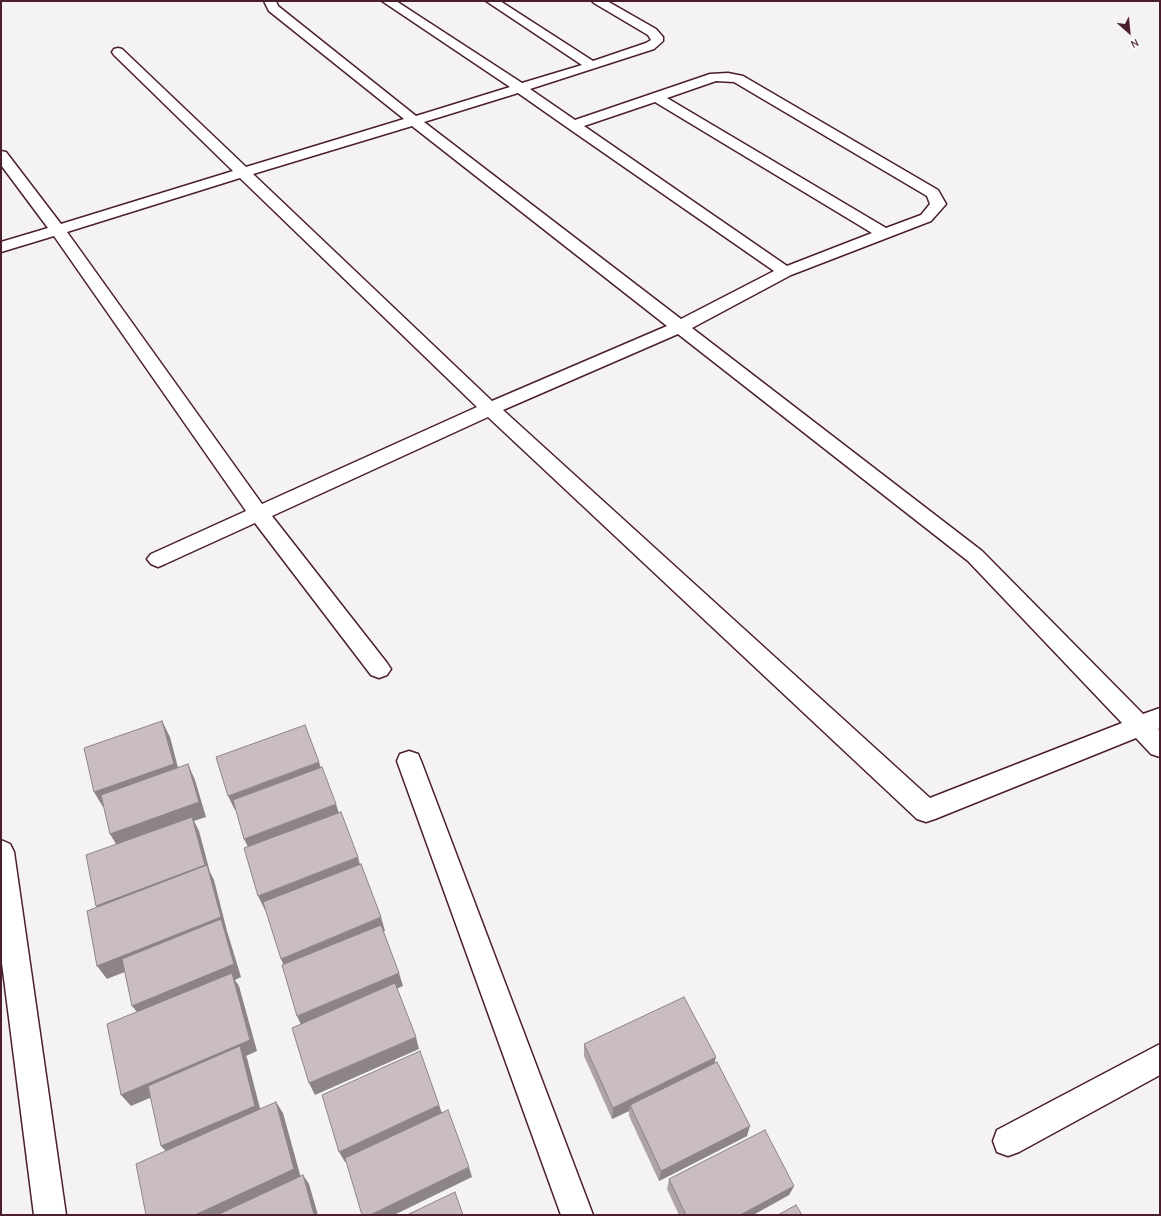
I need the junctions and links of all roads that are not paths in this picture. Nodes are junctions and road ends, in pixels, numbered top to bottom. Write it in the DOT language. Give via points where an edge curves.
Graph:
graph roads {
  1 [pos="270,1"];
  2 [pos="388,1"];
  3 [pos="492,1"];
  4 [pos="626,3"];
  5 [pos="603,4"];
  6 [pos="118,52"];
  7 [pos="592,66"];
  8 [pos="520,88"];
  9 [pos="656,97"];
  10 [pos="413,120"];
  11 [pos="573,125"];
  12 [pos="1,156"];
  13 [pos="243,173"];
  14 [pos="57,229"];
  15 [pos="885,234"];
  16 [pos="1,247"];
  17 [pos="785,272"];
  18 [pos="680,327"];
  19 [pos="490,409"];
  20 [pos="259,514"];
  21 [pos="158,559"];
  22 [pos="379,669"];
  23 [pos="1160,718"];
  24 [pos="1141,726"];
  25 [pos="1160,747"];
  26 [pos="409,761"];
  27 [pos="1,852"];
  28 [pos="7,943"];
  29 [pos="1160,1059"];
  30 [pos="1008,1140"];
  31 [pos="50,1215"];
  32 [pos="577,1215"];
  1 -- 10 [label="street" via="273,8"];
  2 -- 8 [label="street"];
  3 -- 7 [label="street"];
  4 -- 5 [label="street"];
  5 -- 7 [label="street" via="652,32 657,41 650,46"];
  6 -- 13 [label="street"];
  7 -- 8 [label="street"];
  8 -- 10 [label="street"];
  8 -- 11 [label="street"];
  9 -- 11 [label="street"];
  9 -- 15 [label="street"];
  9 -- 15 [label="street" via="715,77 738,79 933,193 938,204 926,218"];
  10 -- 13 [label="street"];
  10 -- 18 [label="street"];
  11 -- 17 [label="street"];
  12 -- 14 [label="street"];
  13 -- 14 [label="street"];
  13 -- 19 [label="street"];
  14 -- 16 [label="street"];
  14 -- 20 [label="street"];
  15 -- 17 [label="street"];
  17 -- 18 [label="street"];
  18 -- 19 [label="street"];
  18 -- 24 [label="street" via="975,556"];
  19 -- 20 [label="street"];
  19 -- 24 [label="street" via="926,811"];
  20 -- 21 [label="street"];
  20 -- 22 [label="street"];
  23 -- 24 [label="street"];
  24 -- 25 [label="street"];
  26 -- 32 [label="street"];
  27 -- 28 [label="street"];
  28 -- 31 [label="street"];
  29 -- 30 [label="street"];
}
